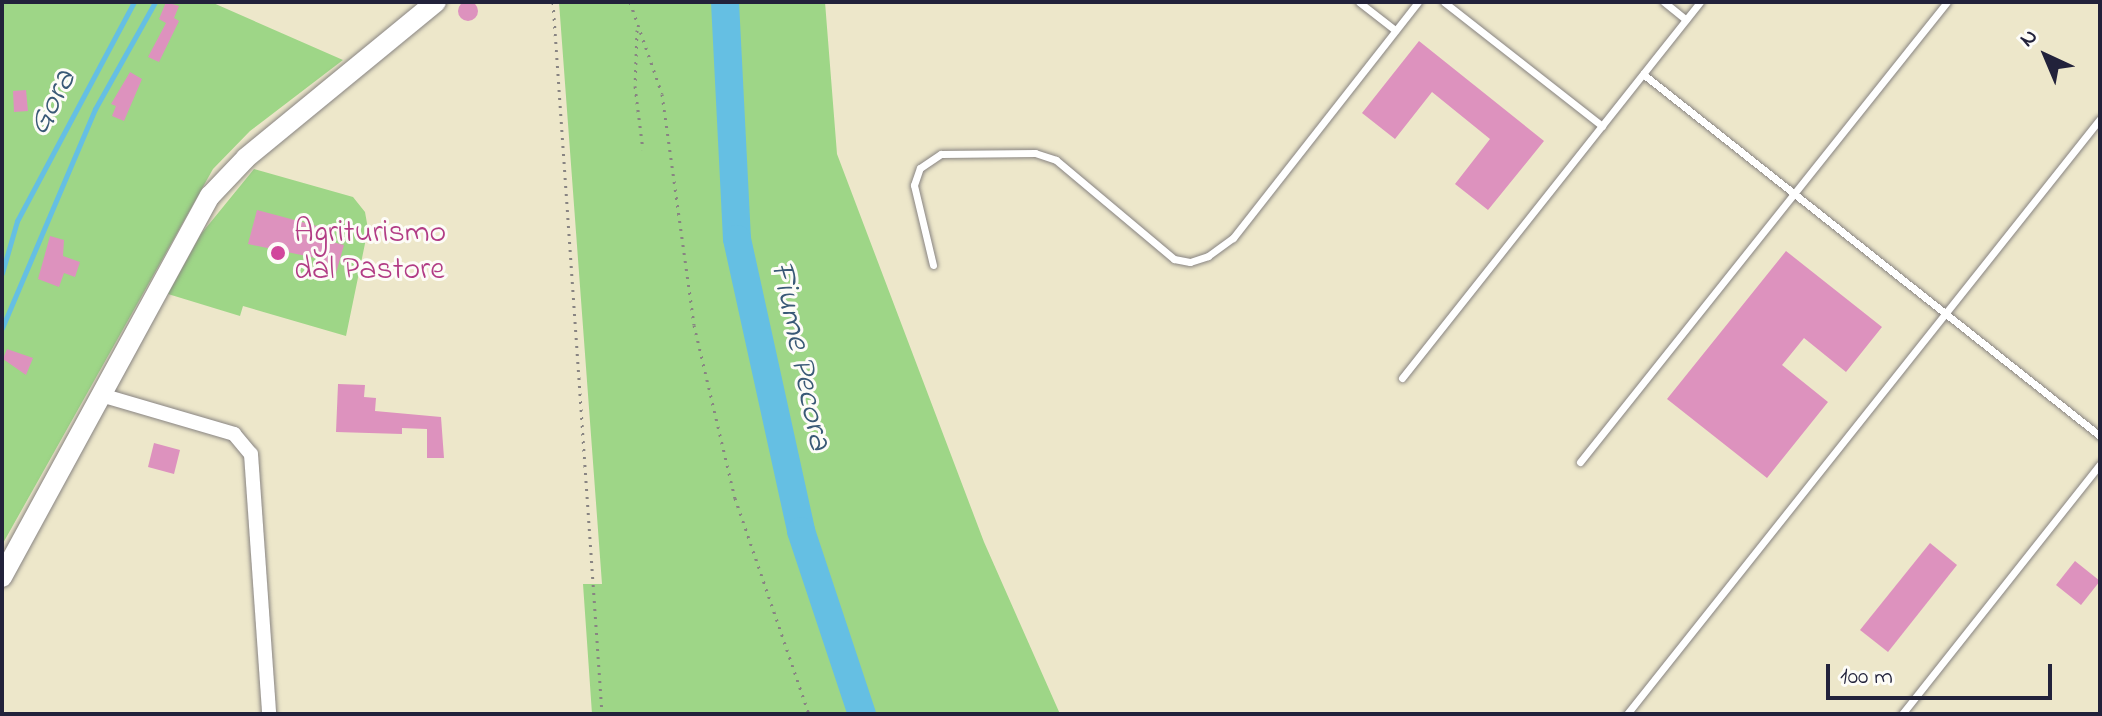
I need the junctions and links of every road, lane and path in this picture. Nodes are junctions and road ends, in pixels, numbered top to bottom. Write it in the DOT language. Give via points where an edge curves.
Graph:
graph roads {
  1 [pos="436,2"];
  2 [pos="553,2"];
  3 [pos="630,2"];
  4 [pos="1359,2"];
  5 [pos="1418,2"];
  6 [pos="1444,2"];
  7 [pos="1664,2"];
  8 [pos="1700,2"];
  9 [pos="1947,2"];
  10 [pos="1686,20"];
  11 [pos="637,26"];
  12 [pos="1395,30"];
  13 [pos="1643,74"];
  14 [pos="2100,119"];
  15 [pos="1602,126"];
  16 [pos="643,150"];
  17 [pos="1794,194"];
  18 [pos="933,265"];
  19 [pos="1946,313"];
  20 [pos="1402,378"];
  21 [pos="101,395"];
  22 [pos="2100,436"];
  23 [pos="1580,462"];
  24 [pos="2100,464"];
  25 [pos="2,577"];
  26 [pos="269,714"];
  27 [pos="602,714"];
  28 [pos="809,714"];
  29 [pos="1627,714"];
  30 [pos="1902,714"];
  1 -- 21 [label="street" via="246,158 210,196"];
  2 -- 27 [label="path"];
  3 -- 11 [label="path"];
  4 -- 12 [label="lane"];
  5 -- 12 [label="lane"];
  6 -- 15 [label="lane"];
  7 -- 10 [label="lane"];
  8 -- 10 [label="lane"];
  9 -- 17 [label="lane"];
  10 -- 13 [label="lane"];
  11 -- 16 [label="path" via="635,86"];
  11 -- 28 [label="path" via="662,94 694,325 735,498"];
  12 -- 18 [label="lane" via="1233,238 1208,256 1190,262 1174,259 1046,156 941,154 920,168 914,185"];
  13 -- 15 [label="lane"];
  13 -- 17 [label="lane"];
  14 -- 19 [label="lane"];
  15 -- 20 [label="lane"];
  17 -- 19 [label="lane"];
  17 -- 23 [label="lane"];
  19 -- 22 [label="lane"];
  19 -- 29 [label="lane"];
  21 -- 25 [label="street"];
  21 -- 26 [label="street" via="234,434 251,454"];
  24 -- 30 [label="lane"];
}
